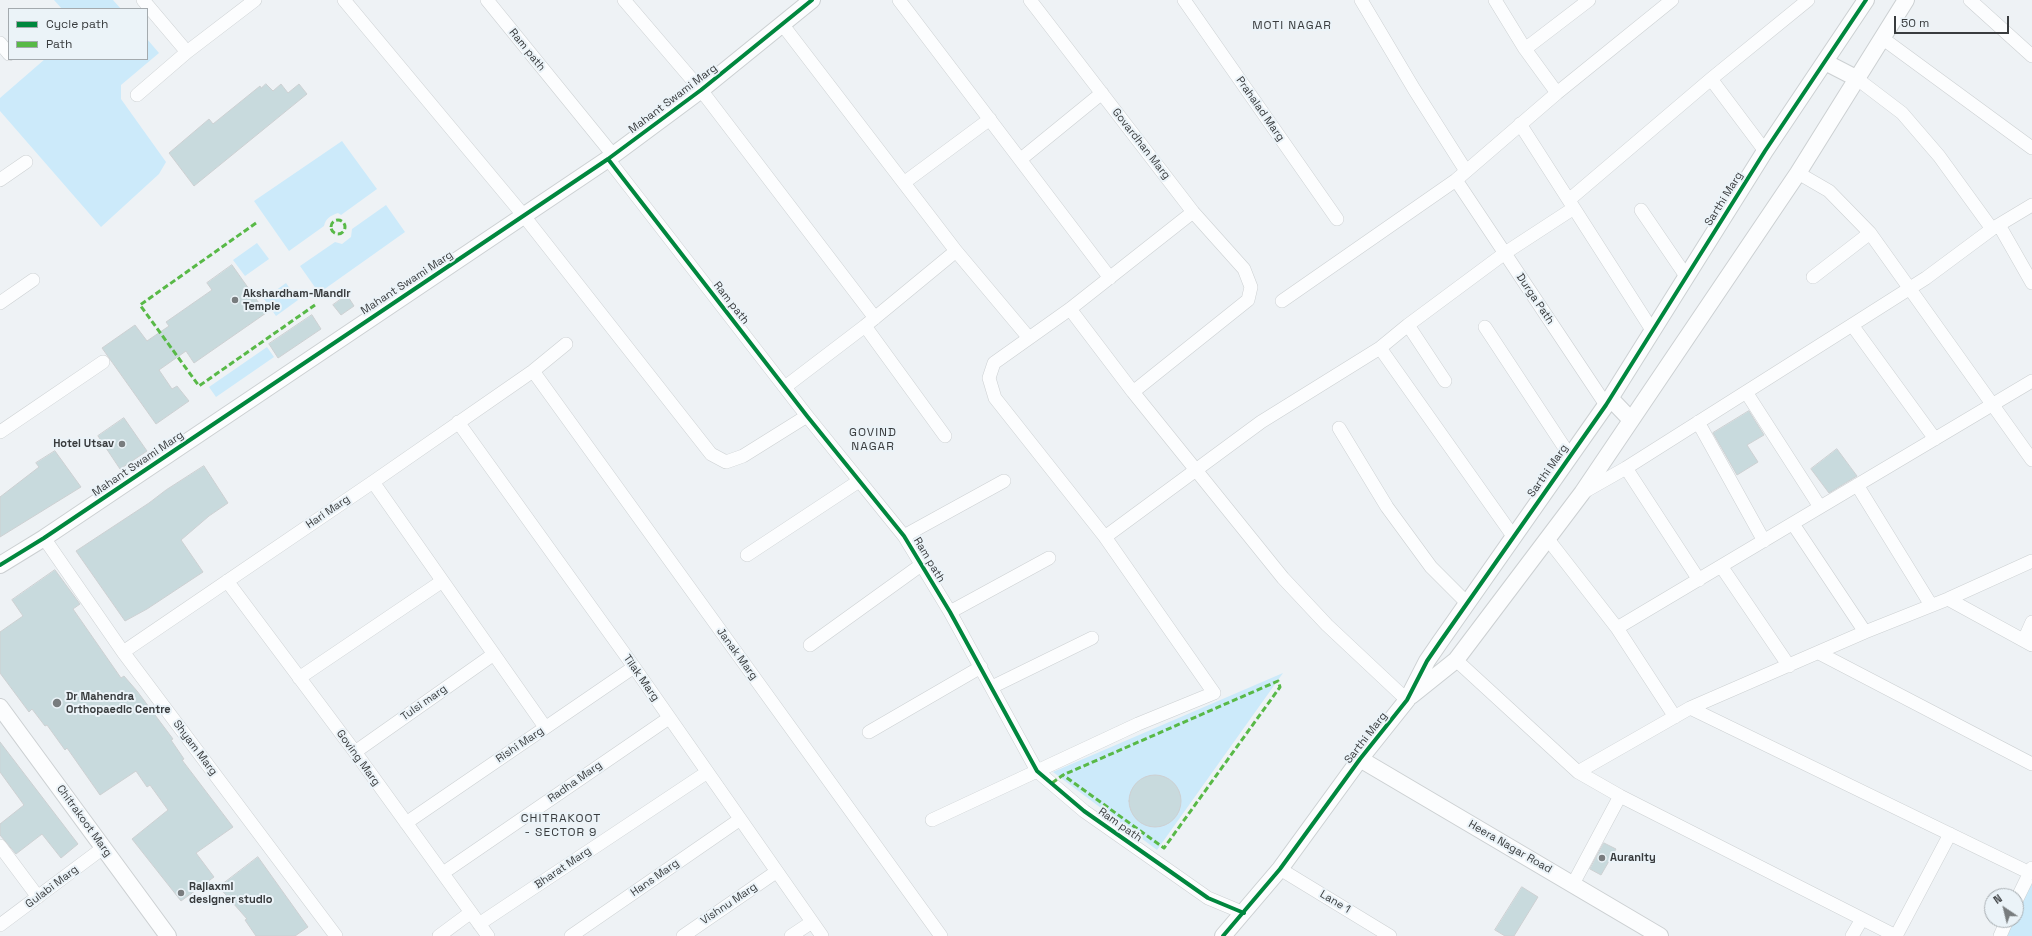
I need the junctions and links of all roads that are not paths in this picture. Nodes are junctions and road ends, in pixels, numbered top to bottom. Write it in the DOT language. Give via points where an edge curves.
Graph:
graph roads {
  1 [pos="143,0"];
  2 [pos="255,0"];
  3 [pos="487,0"];
  4 [pos="624,0"];
  5 [pos="899,0"];
  6 [pos="1030,0"];
  7 [pos="1184,0"];
  8 [pos="1361,0"];
  9 [pos="1495,0"];
  10 [pos="1589,0"];
  11 [pos="1672,0"];
  12 [pos="1808,0"];
  13 [pos="1866,0"];
  14 [pos="1906,0"];
  15 [pos="1970,0"];
  16 [pos="348,2"];
  17 [pos="803,3"];
  18 [pos="782,24"];
  19 [pos="1882,38"];
  20 [pos="0,43"];
  21 [pos="1525,49"];
  22 [pos="187,52"];
  23 [pos="8,53"];
  24 [pos="2032,56"];
  25 [pos="1825,62"];
  26 [pos="1856,78"];
  27 [pos="1711,79"];
  28 [pos="701,90"];
  29 [pos="1102,93"];
  30 [pos="1556,93"];
  31 [pos="137,95"];
  32 [pos="990,119"];
  33 [pos="1520,124"];
  34 [pos="2032,148"];
  35 [pos="1765,151"];
  36 [pos="610,157"];
  37 [pos="1020,159"];
  38 [pos="26,162"];
  39 [pos="1466,171"];
  40 [pos="1798,173"];
  41 [pos="0,180"];
  42 [pos="1456,180"];
  43 [pos="905,182"];
  44 [pos="1572,204"];
  45 [pos="2032,204"];
  46 [pos="1641,210"];
  47 [pos="1193,212"];
  48 [pos="524,216"];
  49 [pos="1337,218"];
  50 [pos="1995,227"];
  51 [pos="1870,233"];
  52 [pos="956,251"];
  53 [pos="1505,253"];
  54 [pos="1686,276"];
  55 [pos="1813,277"];
  56 [pos="1110,278"];
  57 [pos="33,280"];
  58 [pos="2032,283"];
  59 [pos="1908,288"];
  60 [pos="1282,301"];
  61 [pos="0,302"];
  62 [pos="1070,308"];
  63 [pos="870,322"];
  64 [pos="1408,325"];
  65 [pos="1852,325"];
  66 [pos="1485,327"];
  67 [pos="1652,330"];
  68 [pos="1029,338"];
  69 [pos="566,344"];
  70 [pos="1380,348"];
  71 [pos="103,362"];
  72 [pos="533,371"];
  73 [pos="1445,381"];
  74 [pos="2032,381"];
  75 [pos="785,387"];
  76 [pos="1133,392"];
  77 [pos="1746,392"];
  78 [pos="1608,402"];
  79 [pos="1994,404"];
  80 [pos="807,416"];
  81 [pos="1631,420"];
  82 [pos="458,422"];
  83 [pos="1698,422"];
  84 [pos="1339,428"];
  85 [pos="0,432"];
  86 [pos="945,436"];
  87 [pos="1935,439"];
  88 [pos="1570,456"];
  89 [pos="2032,460"];
  90 [pos="1626,468"];
  91 [pos="1195,470"];
  92 [pos="859,481"];
  93 [pos="1004,481"];
  94 [pos="372,482"];
  95 [pos="1857,485"];
  96 [pos="1582,493"];
  97 [pos="1820,507"];
  98 [pos="1793,524"];
  99 [pos="904,536"];
  100 [pos="1513,536"];
  101 [pos="1106,537"];
  102 [pos="44,538"];
  103 [pos="1547,538"];
  104 [pos="1764,541"];
  105 [pos="747,555"];
  106 [pos="1049,558"];
  107 [pos="2032,561"];
  108 [pos="0,565"];
  109 [pos="921,565"];
  110 [pos="1721,566"];
  111 [pos="1699,580"];
  112 [pos="227,581"];
  113 [pos="441,582"];
  114 [pos="1948,599"];
  115 [pos="1467,604"];
  116 [pos="1931,605"];
  117 [pos="950,612"];
  118 [pos="2032,622"];
  119 [pos="1616,628"];
  120 [pos="1865,632"];
  121 [pos="1092,638"];
  122 [pos="2028,643"];
  123 [pos="810,645"];
  124 [pos="123,652"];
  125 [pos="1819,653"];
  126 [pos="494,654"];
  127 [pos="1456,660"];
  128 [pos="1788,666"];
  129 [pos="634,667"];
  130 [pos="981,667"];
  131 [pos="299,678"];
  132 [pos="992,687"];
  133 [pos="1406,700"];
  134 [pos="0,707"];
  135 [pos="1690,708"];
  136 [pos="1675,717"];
  137 [pos="669,718"];
  138 [pos="545,727"];
  139 [pos="869,732"];
  140 [pos="355,752"];
  141 [pos="1360,759"];
  142 [pos="2032,764"];
  143 [pos="1037,771"];
  144 [pos="1578,772"];
  145 [pos="706,773"];
  146 [pos="1620,796"];
  147 [pos="739,820"];
  148 [pos="932,820"];
  149 [pos="406,823"];
  150 [pos="1950,834"];
  151 [pos="0,846"];
  152 [pos="103,848"];
  153 [pos="1280,869"];
  154 [pos="2031,870"];
  155 [pos="776,872"];
  156 [pos="443,874"];
  157 [pos="1573,884"];
  158 [pos="2022,888"];
  159 [pos="38,897"];
  160 [pos="470,913"];
  161 [pos="1244,913"];
  162 [pos="1862,919"];
  163 [pos="812,922"];
  164 [pos="479,924"];
  165 [pos="0,925"];
  166 [pos="168,936"];
  167 [pos="336,936"];
  168 [pos="440,936"];
  169 [pos="488,936"];
  170 [pos="570,936"];
  171 [pos="683,936"];
  172 [pos="792,936"];
  173 [pos="822,936"];
  174 [pos="941,936"];
  175 [pos="1223,936"];
  176 [pos="1233,936"];
  177 [pos="1390,936"];
  178 [pos="1660,936"];
  179 [pos="1852,936"];
  180 [pos="1896,936"];
  1 -- 22 [label="street"];
  2 -- 22 [label="street"];
  3 -- 36 [label="street, Ram path"];
  4 -- 28 [label="street"];
  5 -- 32 [label="street"];
  6 -- 29 [label="street, Govardhan Marg"];
  7 -- 49 [label="street, Prahalad Marg"];
  8 -- 39 [label="street"];
  9 -- 21 [label="street"];
  10 -- 21 [label="street"];
  11 -- 30 [label="street"];
  12 -- 27 [label="street"];
  13 -- 25 [label="street, Sarthi Marg"];
  14 -- 19 [label="street"];
  15 -- 24 [label="street"];
  16 -- 48 [label="street"];
  17 -- 18 [label="street, Mahant Swami Marg"];
  18 -- 28 [label="street, Mahant Swami Marg"];
  18 -- 43 [label="street"];
  19 -- 26 [label="street"];
  19 -- 34 [label="street"];
  20 -- 23 [label="street"];
  21 -- 30 [label="street"];
  22 -- 31 [label="street"];
  25 -- 26 [label="street"];
  25 -- 35 [label="street, Sarthi Marg"];
  26 -- 40 [label="street"];
  26 -- 50 [label="street" via="1902,113"];
  27 -- 35 [label="street"];
  27 -- 44 [label="street"];
  28 -- 36 [label="street, Mahant Swami Marg"];
  28 -- 63 [label="street"];
  29 -- 37 [label="street"];
  29 -- 47 [label="street, Govardhan Marg"];
  30 -- 33 [label="street"];
  32 -- 37 [label="street"];
  32 -- 43 [label="street"];
  33 -- 39 [label="street"];
  33 -- 44 [label="street"];
  35 -- 54 [label="street, Sarthi Marg"];
  36 -- 48 [label="street, Mahant Swami Marg"];
  36 -- 75 [label="street, Ram path"];
  37 -- 56 [label="street"];
  38 -- 41 [label="street"];
  39 -- 42 [label="street"];
  40 -- 51 [label="street" via="1829,191"];
  40 -- 81 [label="street"];
  42 -- 53 [label="street, Durga Path"];
  42 -- 60 [label="street"];
  43 -- 52 [label="street"];
  44 -- 53 [label="street"];
  44 -- 67 [label="street"];
  45 -- 50 [label="street"];
  46 -- 54 [label="street"];
  47 -- 56 [label="street"];
  47 -- 76 [label="street, Govardhan Marg" via="1244,269 1251,287 1248,300"];
  48 -- 80 [label="street" via="711,454 726,462 743,456"];
  48 -- 102 [label="street, Mahant Swami Marg"];
  50 -- 58 [label="street"];
  50 -- 59 [label="street" via="1926,278"];
  51 -- 55 [label="street"];
  51 -- 59 [label="street"];
  52 -- 63 [label="street"];
  52 -- 68 [label="street"];
  53 -- 64 [label="street"];
  53 -- 78 [label="street, Durga Path"];
  54 -- 67 [label="street, Sarthi Marg"];
  56 -- 62 [label="street"];
  57 -- 61 [label="street"];
  59 -- 65 [label="street"];
  59 -- 79 [label="street"];
  62 -- 68 [label="street"];
  62 -- 76 [label="street"];
  63 -- 75 [label="street"];
  63 -- 86 [label="street"];
  64 -- 70 [label="street"];
  64 -- 73 [label="street"];
  65 -- 77 [label="street"];
  65 -- 87 [label="street"];
  66 -- 88 [label="street"];
  67 -- 78 [label="street, Sarthi Marg"];
  68 -- 101 [label="street" via="994,363 989,378 995,398"];
  69 -- 72 [label="street, Hari Marg"];
  70 -- 91 [label="street" via="1261,422"];
  70 -- 100 [label="street"];
  71 -- 85 [label="street"];
  72 -- 82 [label="street, Hari Marg"];
  72 -- 174 [label="street, Janak Marg"];
  74 -- 79 [label="street"];
  75 -- 80 [label="street, Ram path"];
  76 -- 91 [label="street"];
  77 -- 83 [label="street"];
  77 -- 97 [label="street"];
  78 -- 81 [label="street"];
  78 -- 88 [label="street, Sarthi Marg"];
  79 -- 87 [label="street"];
  79 -- 89 [label="street"];
  80 -- 92 [label="street, Ram path"];
  81 -- 96 [label="street"];
  82 -- 94 [label="street, Hari Marg"];
  82 -- 129 [label="street, Tilak Marg"];
  83 -- 90 [label="street"];
  83 -- 104 [label="street"];
  84 -- 115 [label="street" via="1387,507 1431,567"];
  87 -- 95 [label="street"];
  88 -- 100 [label="street, Sarthi Marg"];
  90 -- 96 [label="street"];
  90 -- 111 [label="street"];
  91 -- 101 [label="street"];
  91 -- 133 [label="street" via="1283,578 1327,625"];
  92 -- 99 [label="street, Ram path"];
  92 -- 105 [label="street"];
  93 -- 99 [label="street"];
  94 -- 112 [label="street, Hari Marg"];
  94 -- 113 [label="street"];
  95 -- 97 [label="street"];
  95 -- 116 [label="street"];
  96 -- 103 [label="street"];
  97 -- 98 [label="street"];
  98 -- 104 [label="street"];
  98 -- 120 [label="street"];
  99 -- 109 [label="street, Ram path"];
  100 -- 115 [label="street, Sarthi Marg"];
  101 -- 143 [label="street" via="1214,693 1138,724"];
  102 -- 108 [label="street, Mahant Swami Marg"];
  102 -- 124 [label="street, Shyam Marg"];
  103 -- 119 [label="street"];
  103 -- 127 [label="street"];
  104 -- 110 [label="street"];
  106 -- 117 [label="street"];
  107 -- 114 [label="street"];
  109 -- 117 [label="street, Ram path"];
  109 -- 123 [label="street"];
  110 -- 111 [label="street"];
  110 -- 128 [label="street"];
  111 -- 119 [label="street"];
  112 -- 124 [label="street, Hari Marg"];
  112 -- 131 [label="street, Goving Marg"];
  113 -- 126 [label="street"];
  113 -- 131 [label="street"];
  114 -- 116 [label="street"];
  114 -- 122 [label="street"];
  115 -- 133 [label="street, Sarthi Marg" via="1427,661"];
  116 -- 120 [label="street"];
  117 -- 130 [label="street, Ram path"];
  118 -- 122 [label="street"];
  119 -- 136 [label="street"];
  120 -- 125 [label="street"];
  121 -- 132 [label="street"];
  124 -- 167 [label="street, Shyam Marg"];
  125 -- 128 [label="street"];
  125 -- 142 [label="street"];
  126 -- 138 [label="street"];
  126 -- 140 [label="street, Tulsi marg"];
  127 -- 133 [label="street"];
  127 -- 144 [label="street"];
  128 -- 135 [label="street"];
  129 -- 137 [label="street, Tilak Marg"];
  129 -- 138 [label="street, Rishi Marg"];
  130 -- 132 [label="street, Ram path"];
  130 -- 139 [label="street"];
  131 -- 140 [label="street, Goving Marg"];
  132 -- 143 [label="street, Ram path"];
  133 -- 141 [label="street, Sarthi Marg"];
  134 -- 152 [label="street, Chitrakoot Marg"];
  135 -- 136 [label="street"];
  135 -- 150 [label="street"];
  136 -- 144 [label="street"];
  137 -- 145 [label="street, Tilak Marg"];
  137 -- 156 [label="street, Radha Marg"];
  138 -- 149 [label="street, Rishi Marg"];
  140 -- 149 [label="street, Goving Marg"];
  141 -- 153 [label="street, Sarthi Marg"];
  141 -- 157 [label="street, Heera Nagar Road"];
  143 -- 148 [label="street"];
  143 -- 161 [label="street, Ram path" via="1084,811 1208,898"];
  144 -- 146 [label="street"];
  145 -- 147 [label="street, Tilak Marg"];
  145 -- 164 [label="street, Bharat Marg"];
  146 -- 157 [label="street"];
  146 -- 162 [label="street"];
  147 -- 155 [label="street, Tilak Marg"];
  147 -- 170 [label="street, Hans Marg"];
  149 -- 156 [label="street, Goving Marg"];
  150 -- 154 [label="street"];
  150 -- 180 [label="street"];
  151 -- 159 [label="street"];
  152 -- 159 [label="street, Gulabi Marg"];
  152 -- 166 [label="street, Chitrakoot Marg"];
  153 -- 161 [label="street, Sarthi Marg"];
  153 -- 177 [label="street, Lane 1"];
  154 -- 158 [label="street"];
  155 -- 163 [label="street, Tilak Marg"];
  155 -- 171 [label="street, Vishnu Marg"];
  156 -- 160 [label="street, Goving Marg"];
  157 -- 178 [label="street, Heera Nagar Road"];
  159 -- 165 [label="street, Gulabi Marg"];
  160 -- 164 [label="street, Goving Marg"];
  160 -- 168 [label="street"];
  161 -- 175 [label="street, Sarthi Marg"];
  161 -- 176 [label="street"];
  162 -- 179 [label="street"];
  162 -- 180 [label="street"];
  163 -- 172 [label="street"];
  163 -- 173 [label="street, Tilak Marg"];
  164 -- 169 [label="street, Goving Marg"];
}
